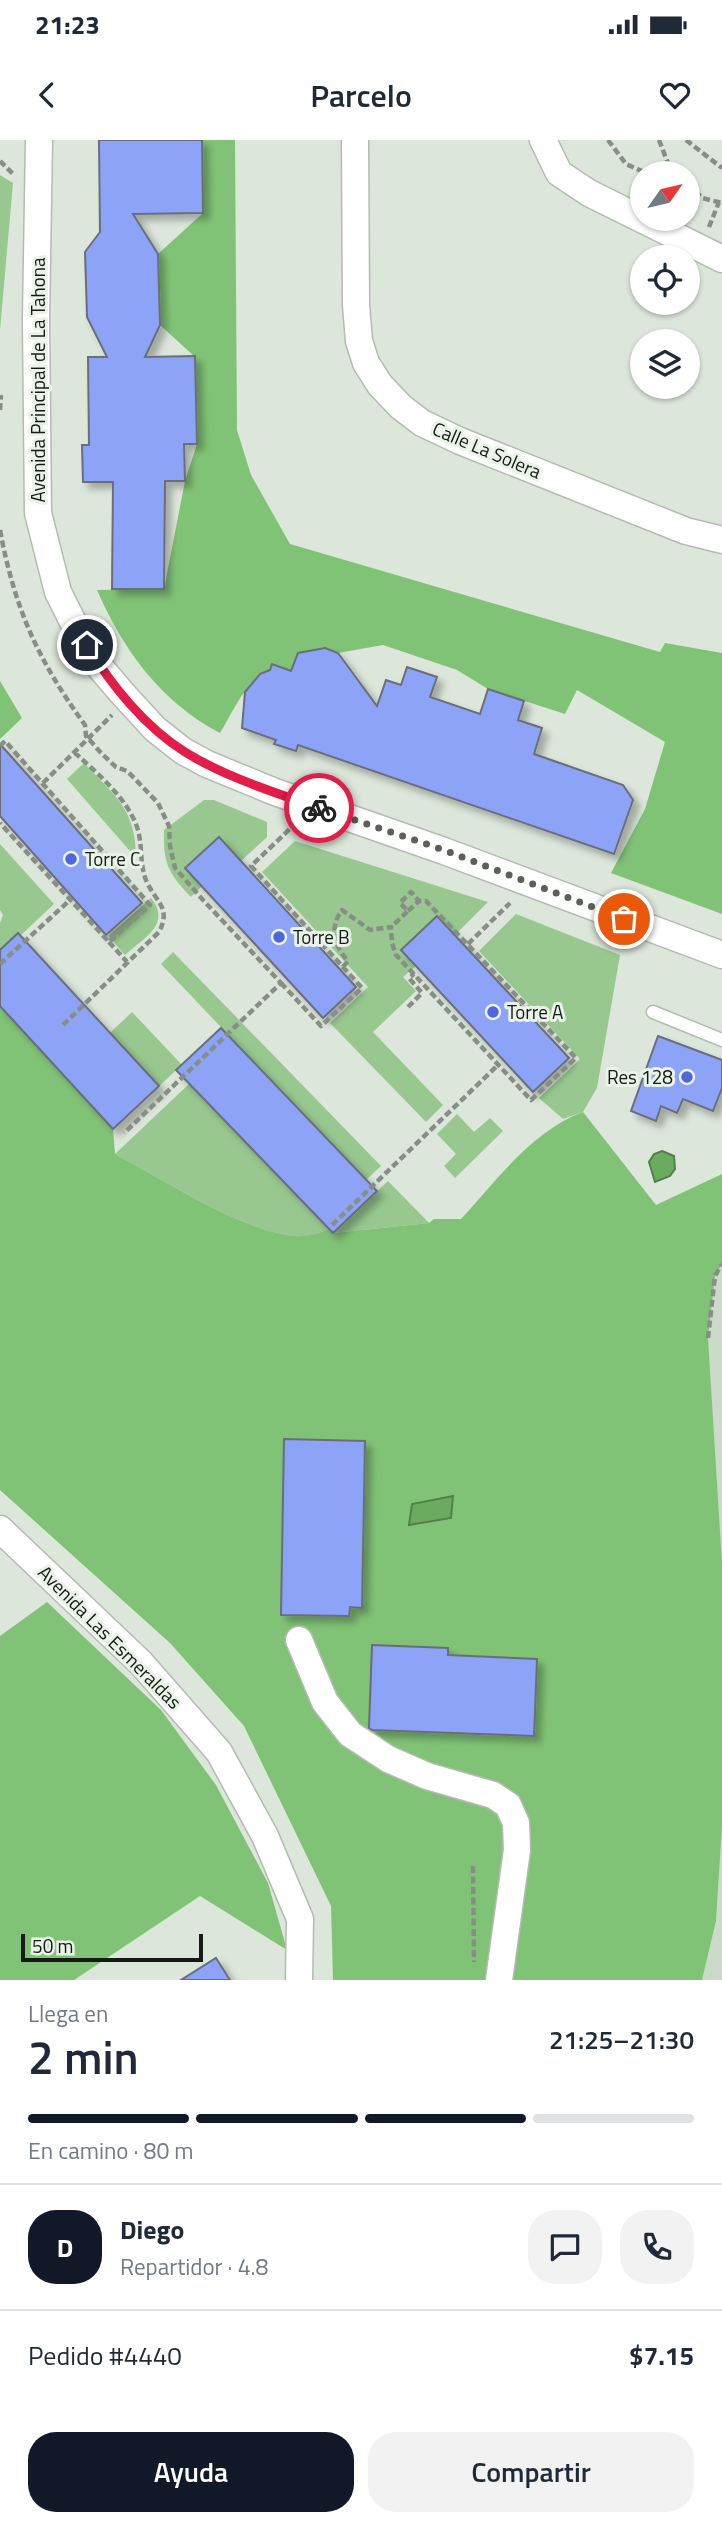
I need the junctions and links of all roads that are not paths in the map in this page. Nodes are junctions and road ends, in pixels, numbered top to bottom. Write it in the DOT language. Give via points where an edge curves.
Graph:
graph roads {
  1 [pos="39,140"];
  2 [pos="355,140"];
  3 [pos="543,140"];
  4 [pos="722,259"];
  5 [pos="722,540"];
  6 [pos="722,955"];
  7 [pos="653,1012"];
  8 [pos="722,1040"];
  9 [pos="0,1529"];
  10 [pos="299,1640"];
  11 [pos="299,1980"];
  12 [pos="499,1980"];
  1 -- 6 [label="street, Avenida Principal de La Tahona" via="38,513 58,592 99,666 121,693 155,729 206,764"];
  2 -- 5 [label="street, Calle La Solera" via="359,341 380,385 422,423 460,441 686,531"];
  3 -- 4 [label="street" via="559,173 569,180"];
  7 -- 8 [label="lane"];
  9 -- 11 [label="street, Avenida Las Esmeraldas" via="141,1663 219,1752 265,1836 300,1919"];
  10 -- 12 [label="street" via="326,1702 350,1734 388,1759 493,1795 508,1805 516,1823 517,1850"];
}
